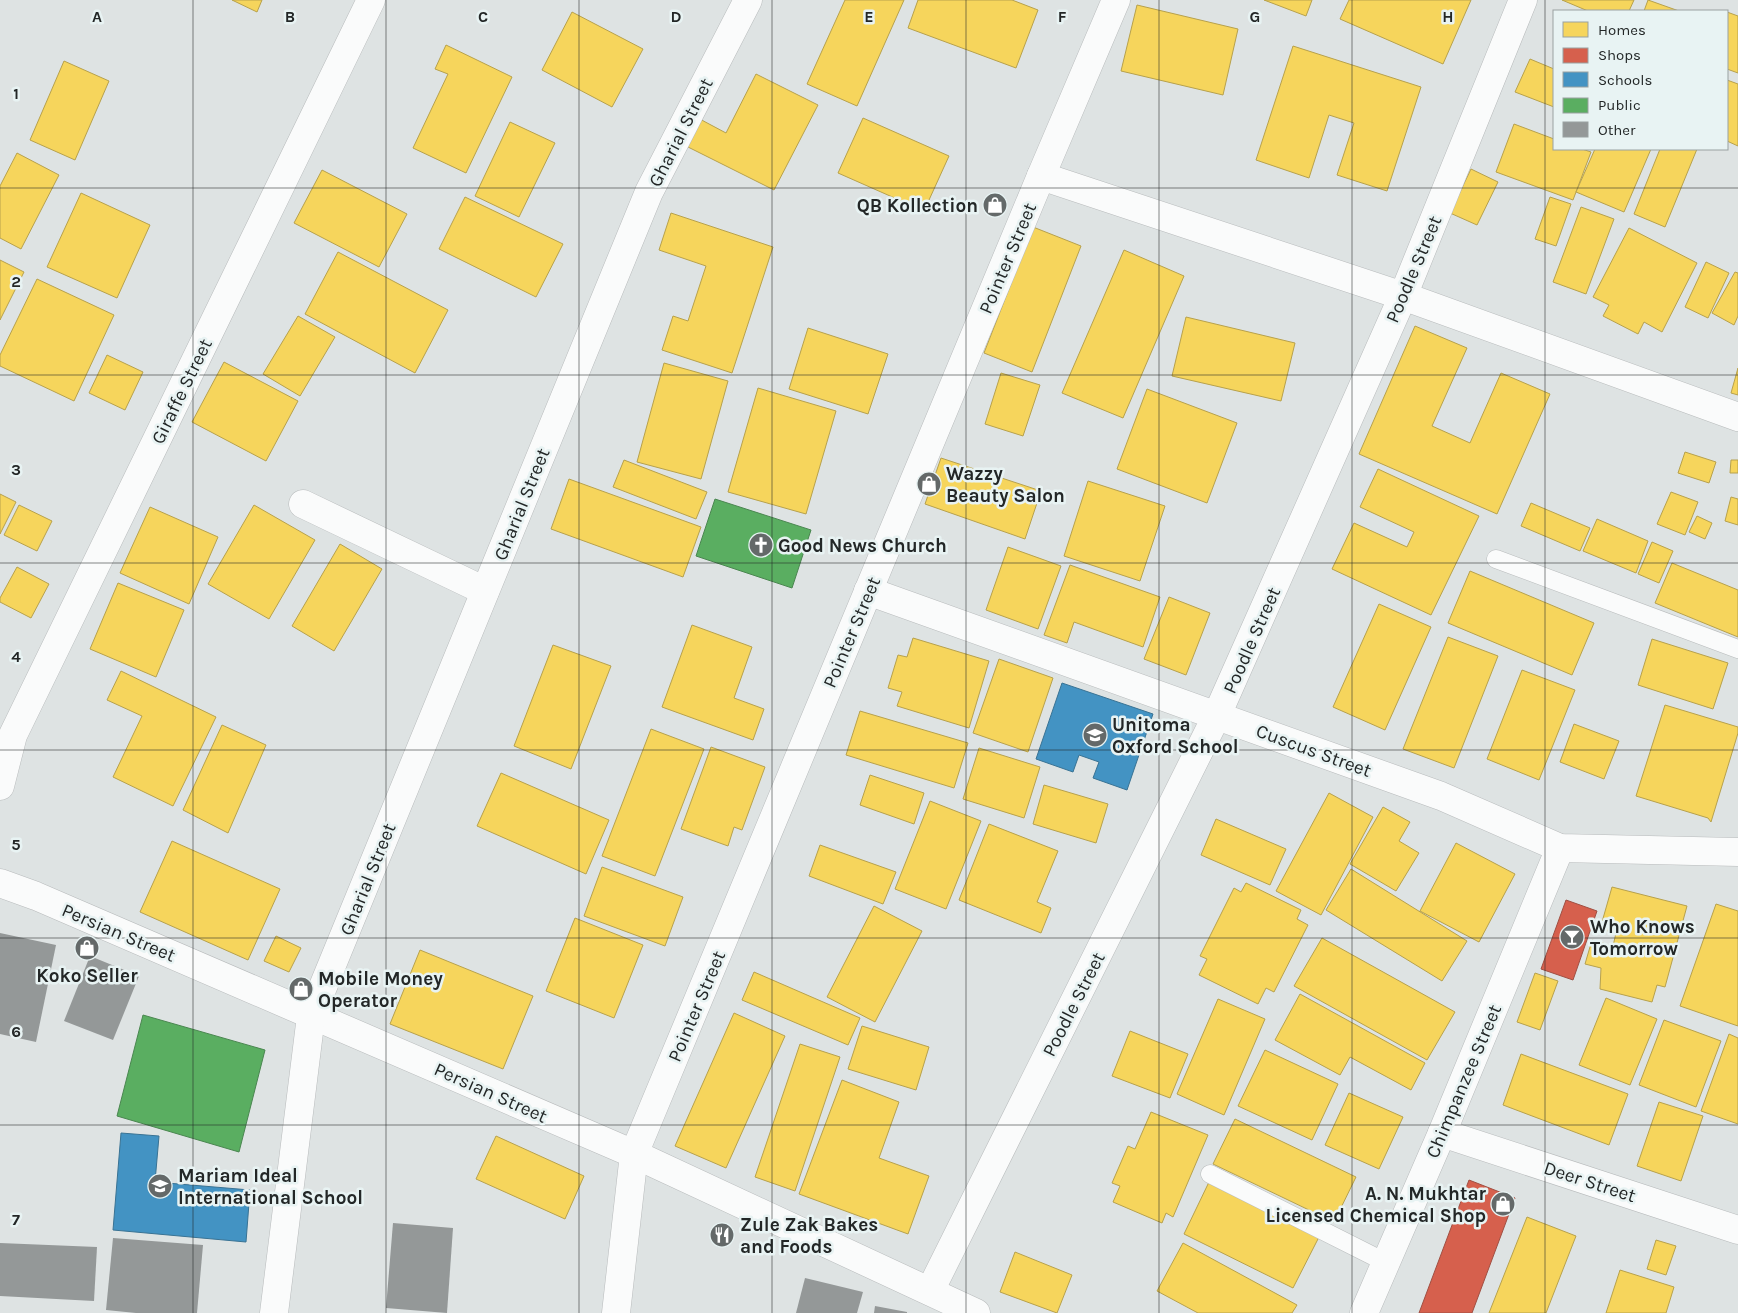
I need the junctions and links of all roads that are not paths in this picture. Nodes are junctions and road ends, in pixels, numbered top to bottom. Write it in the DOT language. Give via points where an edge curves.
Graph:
graph roads {
  1 [pos="371,0"];
  2 [pos="748,0"];
  3 [pos="1116,0"];
  4 [pos="1523,0"];
  5 [pos="1041,176"];
  6 [pos="1402,296"];
  7 [pos="1738,417"];
  8 [pos="303,504"];
  9 [pos="1496,559"];
  10 [pos="485,591"];
  11 [pos="868,591"];
  12 [pos="1738,649"];
  13 [pos="1217,715"];
  14 [pos="0,786"];
  15 [pos="1560,848"];
  16 [pos="1738,852"];
  17 [pos="0,883"];
  18 [pos="311,1016"];
  19 [pos="1442,1133"];
  20 [pos="634,1154"];
  21 [pos="1210,1174"];
  22 [pos="1738,1230"];
  23 [pos="1387,1263"];
  24 [pos="930,1291"];
  25 [pos="274,1313"];
  26 [pos="616,1313"];
  27 [pos="976,1313"];
  28 [pos="1364,1313"];
  1 -- 14 [label="street, Giraffe Street" via="13,735"];
  2 -- 10 [label="street, Gharial Street" via="648,192"];
  3 -- 5 [label="street, Pointer Street"];
  4 -- 6 [label="street, Poodle Street"];
  5 -- 6 [label="street"];
  5 -- 11 [label="street, Pointer Street"];
  6 -- 7 [label="street"];
  6 -- 13 [label="street, Poodle Street"];
  8 -- 10 [label="street"];
  9 -- 12 [label="lane"];
  10 -- 18 [label="street, Gharial Street"];
  11 -- 13 [label="street, Cuscus Street"];
  11 -- 20 [label="street, Pointer Street"];
  13 -- 15 [label="street, Cuscus Street" via="1441,796"];
  13 -- 24 [label="street, Poodle Street"];
  15 -- 16 [label="street, Cuscus Street"];
  15 -- 19 [label="street, Chimpanzee Street"];
  17 -- 18 [label="street, Persian Street"];
  18 -- 20 [label="street, Persian Street"];
  18 -- 25 [label="street, Gharial Street"];
  19 -- 22 [label="street, Deer Street"];
  19 -- 23 [label="street, Chimpanzee Street"];
  20 -- 24 [label="street, Persian Street"];
  20 -- 26 [label="street, Pointer Street"];
  21 -- 23 [label="lane"];
  23 -- 28 [label="street, Chimpanzee Street"];
  24 -- 27 [label="street, Persian Street"];
}
